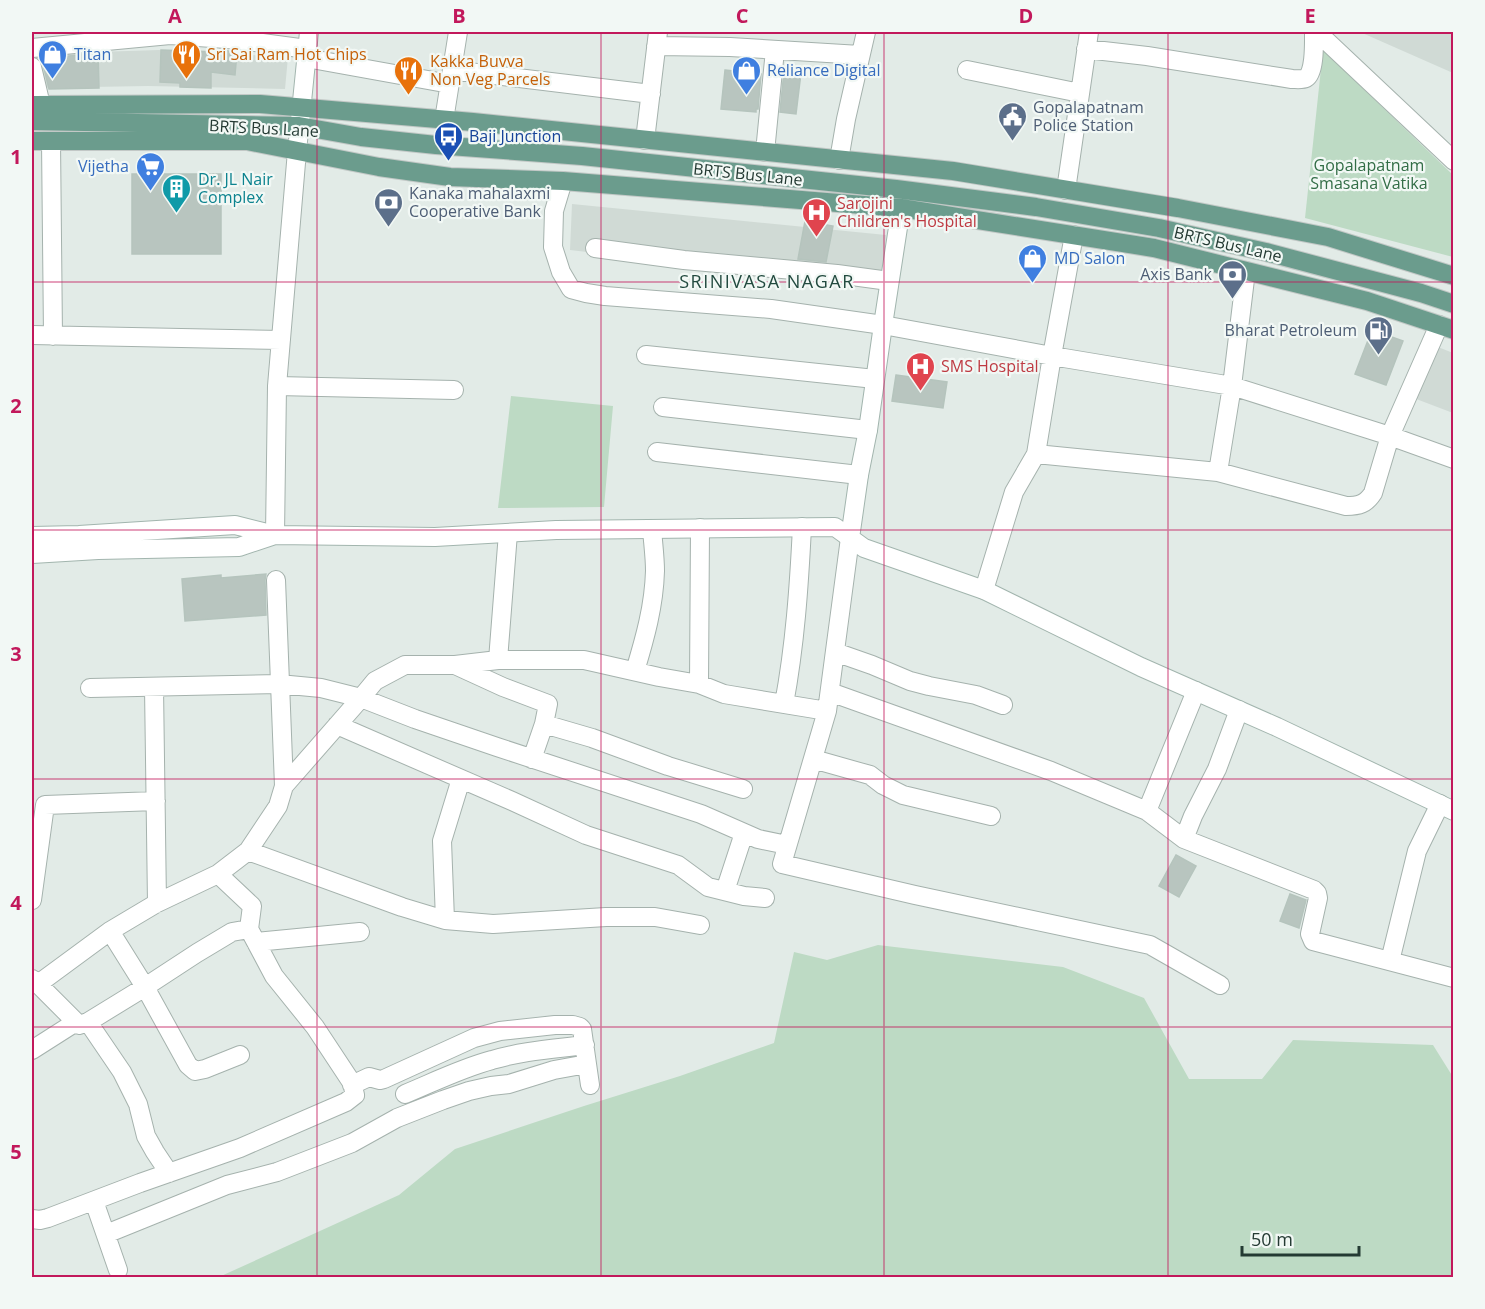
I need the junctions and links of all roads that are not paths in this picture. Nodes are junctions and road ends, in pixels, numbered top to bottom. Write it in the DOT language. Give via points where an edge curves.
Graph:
graph roads {
  1 [pos="458,32"];
  2 [pos="866,32"];
  3 [pos="1316,32"];
  4 [pos="110,36"];
  5 [pos="72,38"];
  6 [pos="657,39"];
  7 [pos="1088,40"];
  8 [pos="307,46"];
  9 [pos="32,48"];
  10 [pos="775,50"];
  11 [pos="860,55"];
  12 [pos="32,67"];
  13 [pos="967,70"];
  14 [pos="451,77"];
  15 [pos="1080,93"];
  16 [pos="651,94"];
  17 [pos="36,105"];
  18 [pos="301,108"];
  19 [pos="444,120"];
  20 [pos="32,121"];
  21 [pos="299,126"];
  22 [pos="645,140"];
  23 [pos="32,141"];
  24 [pos="51,141"];
  25 [pos="297,151"];
  26 [pos="765,152"];
  27 [pos="839,160"];
  28 [pos="1454,161"];
  29 [pos="563,181"];
  30 [pos="1066,190"];
  31 [pos="901,208"];
  32 [pos="1074,235"];
  33 [pos="595,248"];
  34 [pos="1246,271"];
  35 [pos="1454,276"];
  36 [pos="889,281"];
  37 [pos="1452,303"];
  38 [pos="883,325"];
  39 [pos="1446,328"];
  40 [pos="32,336"];
  41 [pos="53,336"];
  42 [pos="281,340"];
  43 [pos="646,355"];
  44 [pos="1052,356"];
  45 [pos="875,379"];
  46 [pos="277,386"];
  47 [pos="1232,386"];
  48 [pos="454,390"];
  49 [pos="663,407"];
  50 [pos="868,430"];
  51 [pos="1390,436"];
  52 [pos="657,452"];
  53 [pos="1036,454"];
  54 [pos="1454,459"];
  55 [pos="1218,472"];
  56 [pos="860,475"];
  57 [pos="802,527"];
  58 [pos="699,528"];
  59 [pos="652,529"];
  60 [pos="508,533"];
  61 [pos="32,536"];
  62 [pos="275,536"];
  63 [pos="850,538"];
  64 [pos="32,554"];
  65 [pos="276,580"];
  66 [pos="984,590"];
  67 [pos="835,651"];
  68 [pos="498,660"];
  69 [pos="456,665"];
  70 [pos="635,672"];
  71 [pos="279,684"];
  72 [pos="699,684"];
  73 [pos="154,687"];
  74 [pos="90,688"];
  75 [pos="1196,691"];
  76 [pos="830,692"];
  77 [pos="361,698"];
  78 [pos="784,704"];
  79 [pos="1004,705"];
  80 [pos="1239,710"];
  81 [pos="827,711"];
  82 [pos="544,724"];
  83 [pos="337,725"];
  84 [pos="532,759"];
  85 [pos="813,759"];
  86 [pos="461,778"];
  87 [pos="284,786"];
  88 [pos="743,789"];
  89 [pos="156,801"];
  90 [pos="1447,807"];
  91 [pos="1147,811"];
  92 [pos="991,816"];
  93 [pos="744,833"];
  94 [pos="1184,839"];
  95 [pos="787,845"];
  96 [pos="248,851"];
  97 [pos="218,874"];
  98 [pos="725,891"];
  99 [pos="765,898"];
  100 [pos="32,900"];
  101 [pos="157,903"];
  102 [pos="446,920"];
  103 [pos="700,925"];
  104 [pos="110,931"];
  105 [pos="360,932"];
  106 [pos="253,936"];
  107 [pos="1390,961"];
  108 [pos="1454,978"];
  109 [pos="35,981"];
  110 [pos="1220,985"];
  111 [pos="146,987"];
  112 [pos="82,1022"];
  113 [pos="585,1045"];
  114 [pos="32,1050"];
  115 [pos="240,1054"];
  116 [pos="587,1064"];
  117 [pos="396,1073"];
  118 [pos="352,1085"];
  119 [pos="590,1085"];
  120 [pos="405,1094"];
  121 [pos="412,1112"];
  122 [pos="169,1173"];
  123 [pos="94,1201"];
  124 [pos="32,1219"];
  125 [pos="106,1234"];
  126 [pos="118,1270"];
  1 -- 14 [label="street"];
  2 -- 11 [label="street"];
  3 -- 7 [label="street" via="1312,71 1302,79 1147,56"];
  3 -- 28 [label="street"];
  4 -- 5 [label="street"];
  4 -- 8 [label="street" via="170,35"];
  5 -- 9 [label="street"];
  6 -- 10 [label="street"];
  6 -- 16 [label="street"];
  7 -- 15 [label="street"];
  8 -- 14 [label="street"];
  8 -- 18 [label="street"];
  10 -- 11 [label="street"];
  10 -- 26 [label="street"];
  11 -- 27 [label="street"];
  12 -- 17 [label="street"];
  13 -- 15 [label="street"];
  14 -- 16 [label="street"];
  14 -- 19 [label="street"];
  15 -- 30 [label="street"];
  16 -- 22 [label="street"];
  17 -- 18 [label="main road" via="260,104"];
  18 -- 19 [label="main road"];
  18 -- 21 [label="street"];
  19 -- 22 [label="main road"];
  20 -- 21 [label="main road, BRTS Bus Lane"];
  21 -- 25 [label="street"];
  21 -- 37 [label="main road, BRTS Bus Lane" via="436,145 582,156 1036,207 1159,228 1266,252"];
  22 -- 26 [label="main road"];
  23 -- 24 [label="main road"];
  24 -- 25 [label="main road" via="247,141"];
  24 -- 41 [label="street"];
  25 -- 29 [label="main road" via="450,177"];
  25 -- 42 [label="street"];
  26 -- 27 [label="main road"];
  27 -- 30 [label="main road" via="953,171"];
  29 -- 31 [label="main road"];
  29 -- 38 [label="street" via="554,211 553,247 571,289 605,296 771,309"];
  30 -- 35 [label="main road" via="1328,237"];
  31 -- 32 [label="main road"];
  31 -- 36 [label="street"];
  32 -- 34 [label="main road" via="1154,248"];
  32 -- 44 [label="street"];
  33 -- 36 [label="street"];
  34 -- 39 [label="main road" via="1367,301"];
  34 -- 47 [label="street"];
  36 -- 38 [label="street"];
  37 -- 39 [label="street"];
  38 -- 44 [label="street"];
  38 -- 45 [label="street"];
  39 -- 51 [label="street"];
  40 -- 41 [label="street"];
  41 -- 42 [label="street"];
  42 -- 46 [label="street"];
  43 -- 45 [label="street"];
  44 -- 47 [label="street"];
  44 -- 53 [label="street"];
  45 -- 50 [label="street"];
  46 -- 48 [label="street"];
  46 -- 62 [label="street"];
  47 -- 51 [label="street"];
  47 -- 55 [label="street"];
  49 -- 50 [label="street"];
  50 -- 56 [label="street"];
  51 -- 54 [label="street"];
  51 -- 55 [label="street" via="1373,493 1362,505 1346,506"];
  52 -- 56 [label="street"];
  53 -- 55 [label="street"];
  53 -- 66 [label="street" via="1014,492"];
  56 -- 63 [label="street"];
  57 -- 58 [label="street"];
  57 -- 63 [label="street" via="835,527"];
  57 -- 78 [label="street" via="798,605"];
  58 -- 59 [label="street"];
  58 -- 72 [label="street"];
  59 -- 60 [label="street"];
  59 -- 70 [label="street" via="652,603"];
  60 -- 62 [label="street" via="435,537"];
  60 -- 68 [label="street"];
  61 -- 62 [label="street" via="235,525"];
  62 -- 64 [label="street" via="239,547"];
  63 -- 66 [label="street" via="864,548"];
  63 -- 67 [label="street"];
  65 -- 71 [label="street"];
  66 -- 75 [label="street"];
  67 -- 76 [label="street"];
  67 -- 79 [label="street" via="910,681"];
  68 -- 69 [label="street"];
  68 -- 70 [label="street" via="584,660"];
  69 -- 77 [label="street" via="405,665 375,681"];
  69 -- 82 [label="street" via="548,704"];
  70 -- 72 [label="street"];
  71 -- 73 [label="street"];
  71 -- 77 [label="street" via="321,688"];
  71 -- 87 [label="street"];
  72 -- 78 [label="street" via="724,694"];
  73 -- 74 [label="street"];
  73 -- 89 [label="street"];
  75 -- 80 [label="street"];
  75 -- 91 [label="street"];
  76 -- 81 [label="street"];
  76 -- 91 [label="street" via="1051,771"];
  77 -- 83 [label="street"];
  77 -- 84 [label="street"];
  78 -- 81 [label="street"];
  80 -- 90 [label="street"];
  80 -- 94 [label="street"];
  81 -- 85 [label="street"];
  82 -- 84 [label="street"];
  82 -- 88 [label="street"];
  83 -- 86 [label="street"];
  83 -- 87 [label="street"];
  84 -- 93 [label="street" via="701,814"];
  85 -- 92 [label="street" via="870,775 903,795"];
  85 -- 95 [label="street"];
  86 -- 98 [label="street" via="586,835 678,865 708,887"];
  86 -- 102 [label="street" via="442,841"];
  87 -- 96 [label="street" via="278,806"];
  89 -- 100 [label="street" via="45,804"];
  89 -- 101 [label="street"];
  90 -- 107 [label="street" via="1417,851"];
  91 -- 94 [label="street"];
  93 -- 95 [label="street"];
  93 -- 98 [label="street"];
  94 -- 107 [label="street" via="1314,890 1318,898 1310,934 1313,941"];
  95 -- 110 [label="street" via="782,864 1150,945"];
  96 -- 97 [label="street"];
  96 -- 102 [label="street"];
  97 -- 101 [label="street"];
  97 -- 106 [label="street" via="252,906"];
  98 -- 99 [label="street"];
  101 -- 104 [label="street"];
  102 -- 103 [label="street" via="493,924 655,917"];
  104 -- 109 [label="street"];
  104 -- 111 [label="street"];
  105 -- 106 [label="street"];
  106 -- 111 [label="street" via="232,933"];
  106 -- 118 [label="street" via="274,976 315,1027"];
  107 -- 108 [label="street"];
  109 -- 112 [label="street"];
  111 -- 112 [label="street"];
  111 -- 115 [label="street" via="188,1065 195,1071"];
  112 -- 114 [label="street"];
  112 -- 122 [label="street" via="123,1072 138,1104 146,1136"];
  113 -- 116 [label="street"];
  113 -- 117 [label="street" via="582,1029 573,1025 500,1031 474,1038"];
  113 -- 120 [label="street" via="494,1059"];
  116 -- 119 [label="street"];
  116 -- 121 [label="street" via="469,1091"];
  117 -- 118 [label="street" via="380,1080 369,1077"];
  117 -- 120 [label="street"];
  118 -- 122 [label="street" via="355,1095 346,1102 240,1148"];
  120 -- 121 [label="street"];
  121 -- 125 [label="street" via="352,1143 277,1172 227,1185"];
  122 -- 123 [label="street"];
  123 -- 124 [label="street" via="40,1221"];
  123 -- 125 [label="street"];
  125 -- 126 [label="street"];
}
